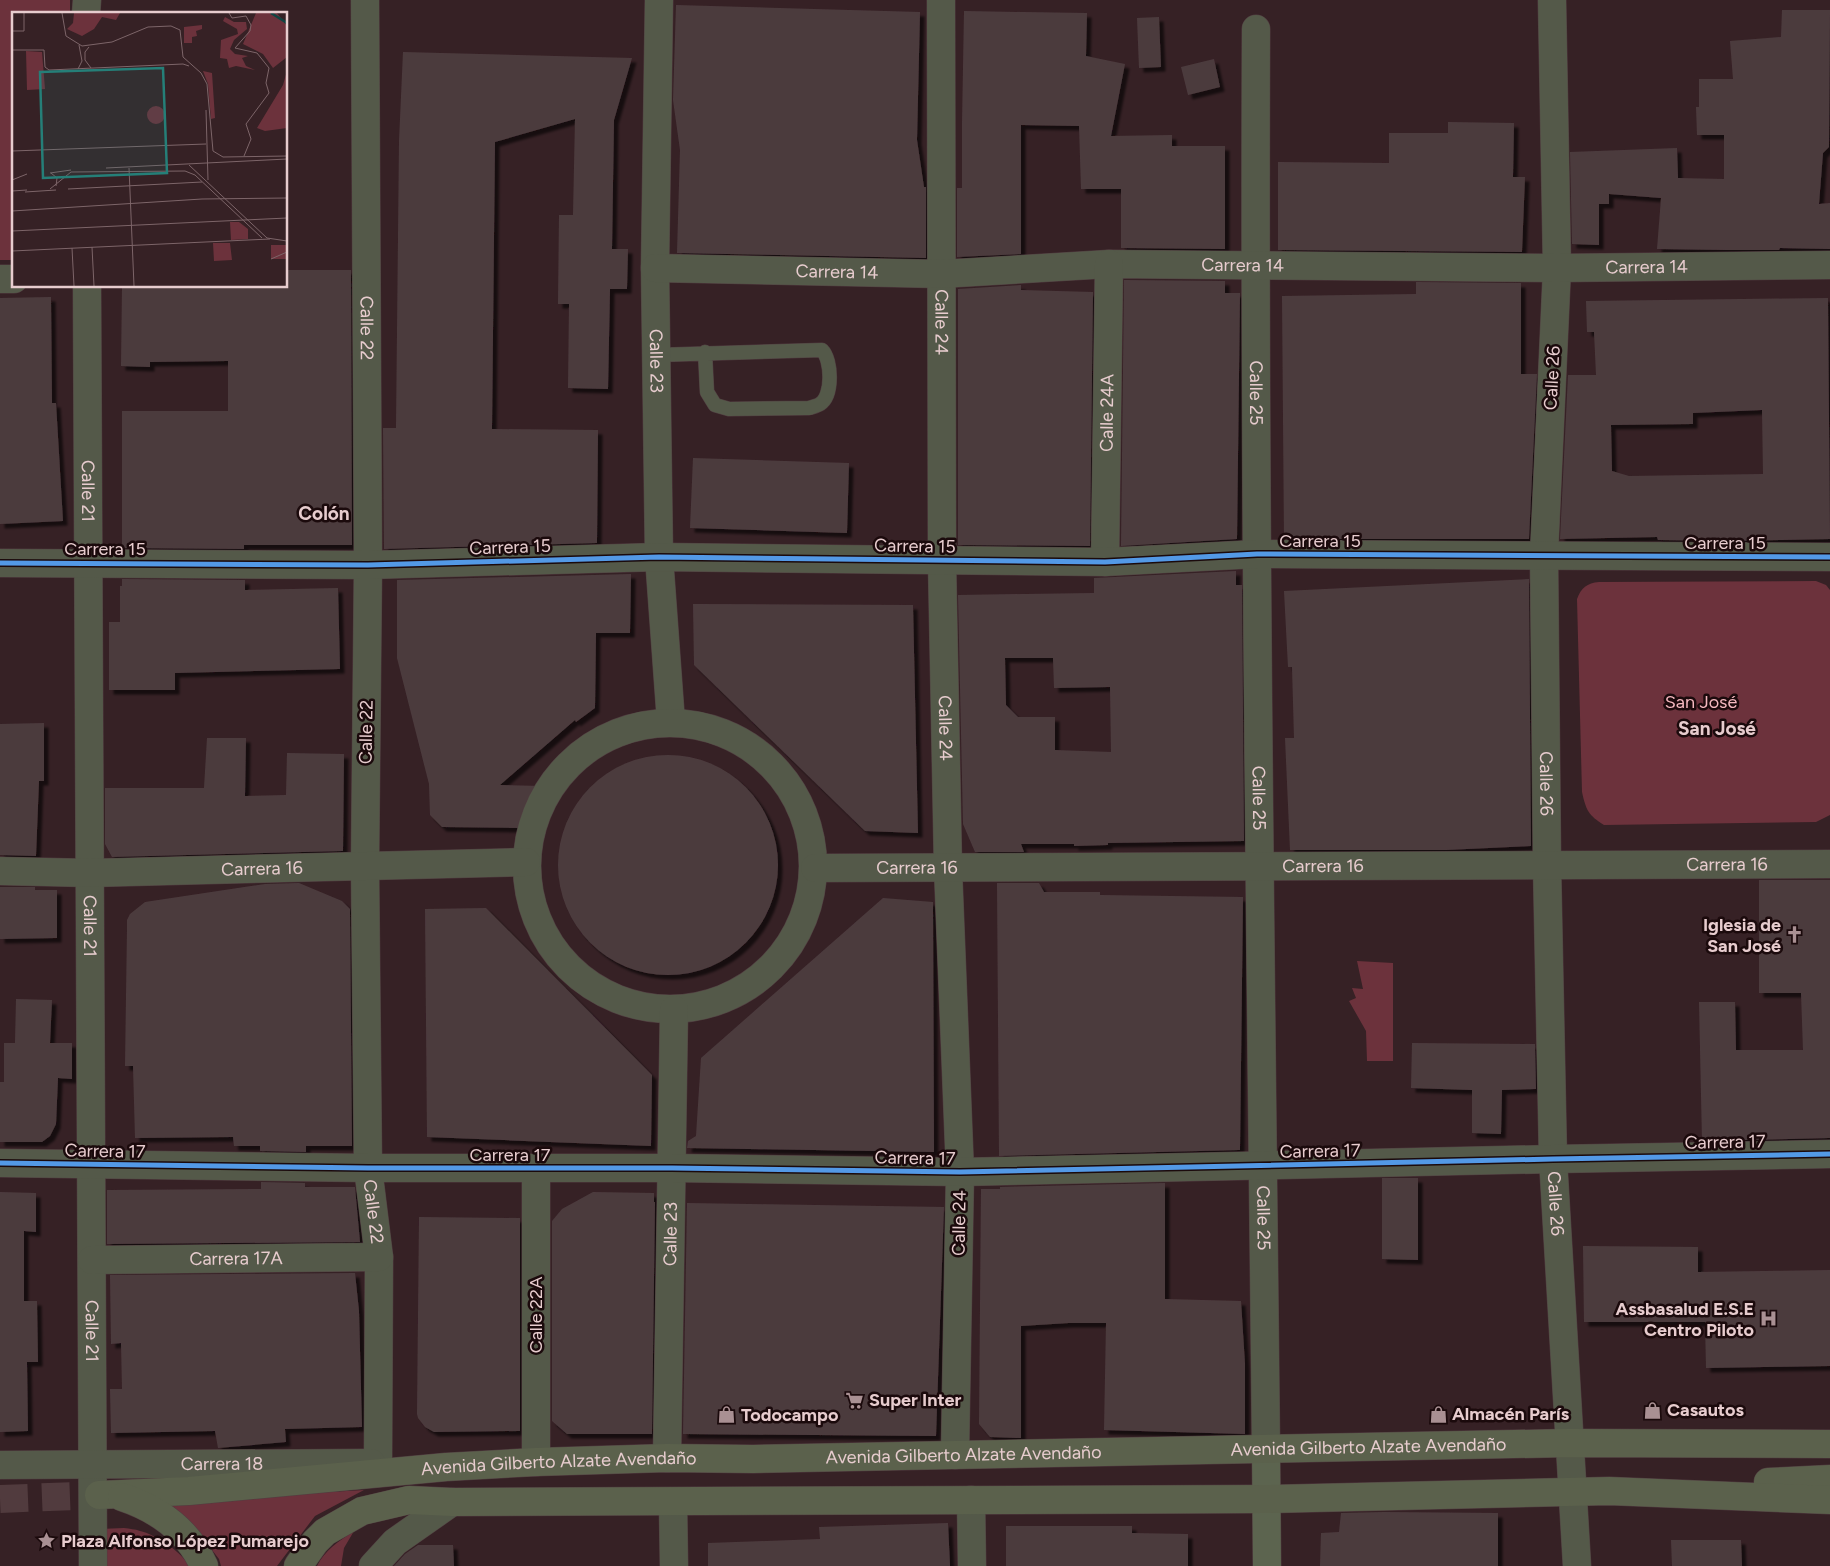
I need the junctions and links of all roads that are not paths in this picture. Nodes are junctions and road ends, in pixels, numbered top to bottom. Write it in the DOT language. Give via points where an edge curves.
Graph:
graph roads {
  1 [pos="365,0"];
  2 [pos="659,0"];
  3 [pos="941,0"];
  4 [pos="1552,0"];
  5 [pos="1256,29"];
  6 [pos="1109,264"];
  7 [pos="1255,264"];
  8 [pos="1830,265"];
  9 [pos="655,268"];
  10 [pos="1557,268"];
  11 [pos="942,274"];
  12 [pos="87,288"];
  13 [pos="705,352"];
  14 [pos="657,355"];
  15 [pos="1258,554"];
  16 [pos="1544,555"];
  17 [pos="659,557"];
  18 [pos="1830,557"];
  19 [pos="942,561"];
  20 [pos="88,562"];
  21 [pos="1105,562"];
  22 [pos="0,563"];
  23 [pos="368,565"];
  24 [pos="672,722"];
  25 [pos="526,862"];
  26 [pos="1830,864"];
  27 [pos="1547,865"];
  28 [pos="365,866"];
  29 [pos="1259,866"];
  30 [pos="815,868"];
  31 [pos="948,868"];
  32 [pos="0,871"];
  33 [pos="90,873"];
  34 [pos="674,1010"];
  35 [pos="1830,1154"];
  36 [pos="1553,1159"];
  37 [pos="0,1164"];
  38 [pos="91,1165"];
  39 [pos="1263,1166"];
  40 [pos="368,1168"];
  41 [pos="672,1168"];
  42 [pos="536,1169"];
  43 [pos="960,1172"];
  44 [pos="379,1257"];
  45 [pos="92,1260"];
  46 [pos="1570,1443"];
  47 [pos="1830,1444"];
  48 [pos="1266,1450"];
  49 [pos="955,1456"];
  50 [pos="667,1458"];
  51 [pos="536,1462"];
  52 [pos="378,1463"];
  53 [pos="0,1465"];
  54 [pos="93,1466"];
  55 [pos="446,1467"];
  56 [pos="1830,1479"];
  57 [pos="1609,1490"];
  58 [pos="1573,1492"];
  59 [pos="1268,1499"];
  60 [pos="972,1500"];
  61 [pos="1830,1500"];
  62 [pos="452,1502"];
  63 [pos="673,1502"];
  64 [pos="93,1566"];
  65 [pos="204,1566"];
  66 [pos="298,1566"];
  67 [pos="373,1566"];
  68 [pos="674,1566"];
  69 [pos="972,1566"];
  70 [pos="1267,1566"];
  71 [pos="1577,1566"];
  1 -- 23 [label="street, Calle 22"];
  2 -- 9 [label="street, Calle 23"];
  3 -- 11 [label="street, Calle 24"];
  4 -- 10 [label="street, Calle 26"];
  5 -- 7 [label="street, Calle 25"];
  6 -- 7 [label="street, Carrera 14"];
  6 -- 11 [label="street, Carrera 14"];
  6 -- 21 [label="street, Calle 24A"];
  7 -- 10 [label="street, Carrera 14"];
  7 -- 15 [label="street, Calle 25"];
  8 -- 10 [label="street, Carrera 14"];
  9 -- 11 [label="street, Carrera 14"];
  9 -- 14 [label="street, Calle 23"];
  10 -- 16 [label="street, Calle 26"];
  11 -- 19 [label="street, Calle 24"];
  12 -- 20 [label="street, Calle 21"];
  13 -- 13 [label="lane" via="822,350 828,362 829,393 821,404 809,408 730,409 715,405 708,392"];
  13 -- 14 [label="lane"];
  14 -- 17 [label="street, Calle 23"];
  15 -- 16 [label="street, Carrera 15"];
  15 -- 21 [label="street, Carrera 15"];
  15 -- 29 [label="street, Calle 25"];
  16 -- 18 [label="street, Carrera 15"];
  16 -- 27 [label="street, Calle 26"];
  17 -- 19 [label="street, Carrera 15"];
  17 -- 23 [label="street, Carrera 15"];
  17 -- 24 [label="street, Calle 23"];
  19 -- 21 [label="street, Carrera 15"];
  19 -- 31 [label="street, Calle 24"];
  20 -- 22 [label="street, Carrera 15"];
  20 -- 23 [label="street, Carrera 15"];
  20 -- 33 [label="street, Calle 21"];
  23 -- 28 [label="street, Calle 22"];
  24 -- 25 [label="street" via="634,727 600,740 570,762 546,791 532,826"];
  24 -- 30 [label="street" via="727,734 774,766 805,813"];
  25 -- 28 [label="street, Carrera 16"];
  25 -- 34 [label="street" via="532,908 553,950 586,983 628,1004"];
  26 -- 27 [label="street, Carrera 16"];
  27 -- 29 [label="street, Carrera 16"];
  27 -- 36 [label="street, Calle 26"];
  28 -- 33 [label="street, Carrera 16"];
  28 -- 40 [label="street, Calle 22"];
  29 -- 31 [label="street, Carrera 16"];
  29 -- 39 [label="street, Calle 25"];
  30 -- 31 [label="street, Carrera 16"];
  30 -- 34 [label="street" via="808,912 788,950 757,982 718,1003"];
  31 -- 43 [label="street, Calle 24"];
  32 -- 33 [label="street, Carrera 16"];
  33 -- 38 [label="street, Calle 21"];
  34 -- 41 [label="street, Calle 23"];
  35 -- 36 [label="street, Carrera 17"];
  36 -- 39 [label="street, Carrera 17"];
  36 -- 46 [label="street, Calle 26"];
  37 -- 38 [label="street, Carrera 17"];
  38 -- 40 [label="street, Carrera 17"];
  38 -- 45 [label="street, Calle 21"];
  39 -- 43 [label="street, Carrera 17"];
  39 -- 48 [label="street, Calle 25"];
  40 -- 42 [label="street, Carrera 17"];
  40 -- 44 [label="street, Calle 22"];
  41 -- 42 [label="street, Carrera 17"];
  41 -- 43 [label="street, Carrera 17"];
  41 -- 50 [label="street, Calle 23"];
  42 -- 51 [label="street, Calle 22A"];
  43 -- 49 [label="street, Calle 24"];
  44 -- 45 [label="street, Carrera 17A"];
  44 -- 52 [label="street, Calle 22"];
  45 -- 54 [label="street, Calle 21"];
  46 -- 47 [label="main road, Avenida Gilberto Alzate Avendaño"];
  46 -- 48 [label="main road, Avenida Gilberto Alzate Avendaño"];
  46 -- 58 [label="street, Calle 26"];
  48 -- 49 [label="main road, Avenida Gilberto Alzate Avendaño"];
  48 -- 59 [label="main road, Calle 25"];
  49 -- 50 [label="main road, Avenida Gilberto Alzate Avendaño"];
  50 -- 51 [label="main road, Avenida Gilberto Alzate Avendaño"];
  51 -- 55 [label="main road, Avenida Gilberto Alzate Avendaño"];
  52 -- 54 [label="street, Carrera 18"];
  52 -- 55 [label="street, Carrera 18"];
  53 -- 54 [label="street, Carrera 18"];
  54 -- 64 [label="street, Calle 21"];
  55 -- 65 [label="main road, Avenida Gilberto Alzate Avendaño" via="189,1491 102,1494 134,1501 161,1515 184,1535"];
  56 -- 57 [label="main road"];
  57 -- 58 [label="main road, Avenida Gilberto Alzate Avendaño"];
  57 -- 61 [label="main road, Avenida Gilberto Alzate Avendaño"];
  58 -- 59 [label="main road, Avenida Gilberto Alzate Avendaño"];
  58 -- 71 [label="street, Calle 26"];
  59 -- 60 [label="main road, Avenida Gilberto Alzate Avendaño"];
  59 -- 70 [label="main road, Calle 25"];
  60 -- 63 [label="main road, Avenida Gilberto Alzate Avendaño"];
  60 -- 69 [label="street"];
  62 -- 63 [label="main road, Avenida Gilberto Alzate Avendaño"];
  62 -- 66 [label="main road, Avenida Gilberto Alzate Avendaño" via="410,1500 362,1511 325,1532"];
  62 -- 67 [label="street" via="395,1542"];
  63 -- 68 [label="street"];
}
